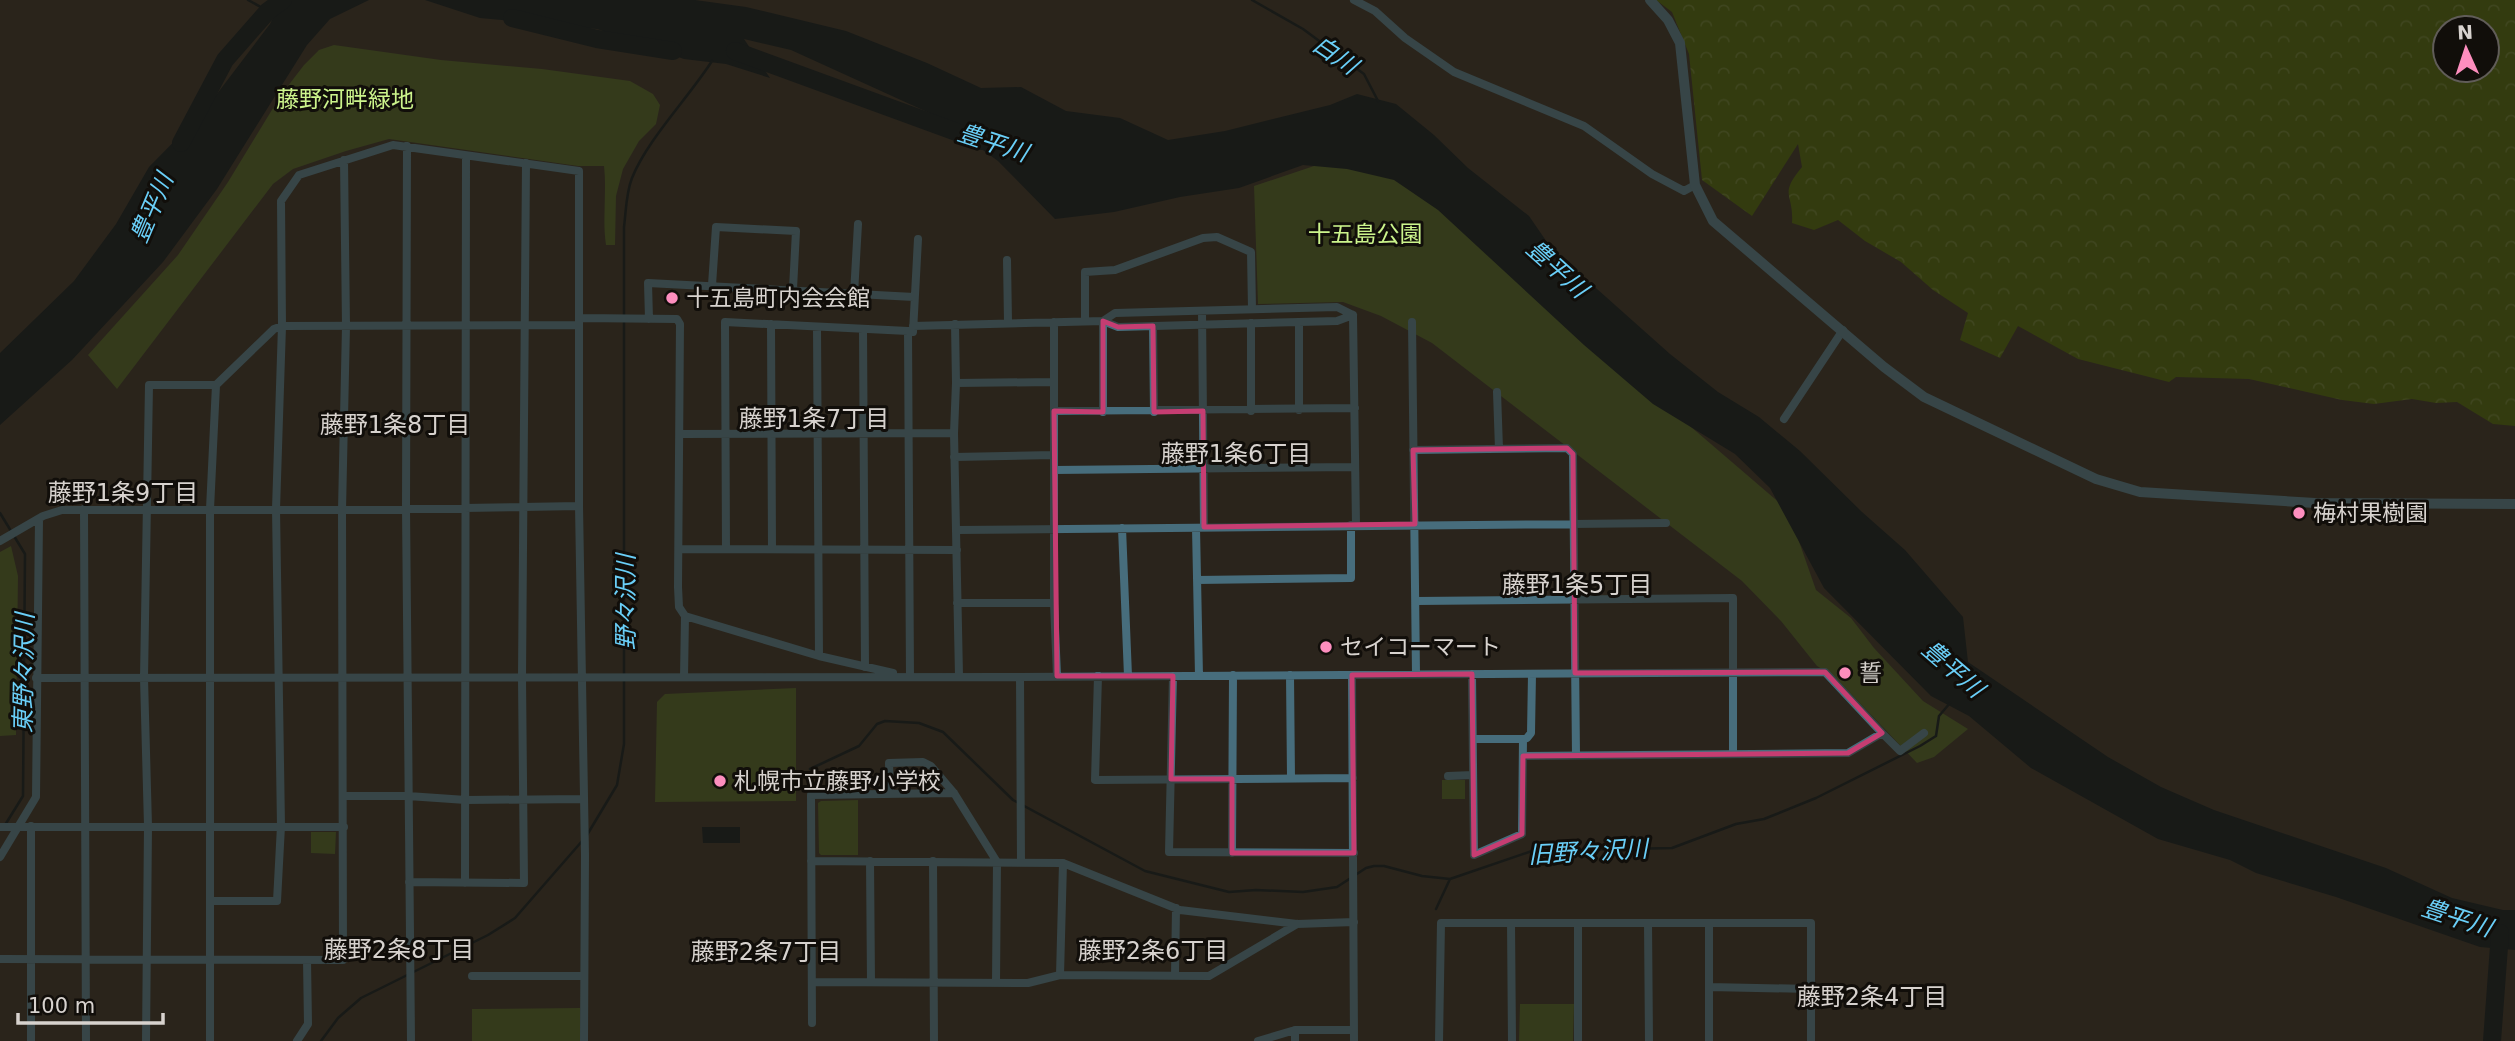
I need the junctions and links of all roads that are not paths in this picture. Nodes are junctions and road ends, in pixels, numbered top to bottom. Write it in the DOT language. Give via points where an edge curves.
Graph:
graph roads {
  1 [pos="1354,0"];
  2 [pos="1650,0"];
  3 [pos="407,146"];
  4 [pos="466,156"];
  5 [pos="344,160"];
  6 [pos="526,163"];
  7 [pos="1695,185"];
  8 [pos="858,224"];
  9 [pos="918,239"];
  10 [pos="1007,260"];
  11 [pos="712,285"];
  12 [pos="793,289"];
  13 [pos="854,294"];
  14 [pos="914,297"];
  15 [pos="1252,309"];
  16 [pos="1202,311"];
  17 [pos="1353,315"];
  18 [pos="645,319"];
  19 [pos="1085,321"];
  20 [pos="1103,321"];
  21 [pos="580,322"];
  22 [pos="1007,322"];
  23 [pos="1054,322"];
  24 [pos="1299,322"];
  25 [pos="1412,322"];
  26 [pos="1251,323"];
  27 [pos="771,324"];
  28 [pos="955,324"];
  29 [pos="406,325"];
  30 [pos="526,325"];
  31 [pos="1202,325"];
  32 [pos="282,326"];
  33 [pos="345,326"];
  34 [pos="467,326"];
  35 [pos="1153,326"];
  36 [pos="817,327"];
  37 [pos="863,329"];
  38 [pos="911,329"];
  39 [pos="1843,330"];
  40 [pos="1054,382"];
  41 [pos="956,383"];
  42 [pos="216,385"];
  43 [pos="1497,392"];
  44 [pos="1354,408"];
  45 [pos="1299,410"];
  46 [pos="1054,411"];
  47 [pos="1203,411"];
  48 [pos="1251,411"];
  49 [pos="1103,412"];
  50 [pos="1154,412"];
  51 [pos="1784,419"];
  52 [pos="725,433"];
  53 [pos="773,433"];
  54 [pos="817,433"];
  55 [pos="863,433"];
  56 [pos="908,433"];
  57 [pos="954,433"];
  58 [pos="681,434"];
  59 [pos="1499,449"];
  60 [pos="1413,450"];
  61 [pos="1054,455"];
  62 [pos="954,457"];
  63 [pos="1355,467"];
  64 [pos="1203,469"];
  65 [pos="1054,470"];
  66 [pos="2515,504"];
  67 [pos="579,506"];
  68 [pos="465,507"];
  69 [pos="523,507"];
  70 [pos="406,508"];
  71 [pos="84,509"];
  72 [pos="148,509"];
  73 [pos="210,509"];
  74 [pos="276,509"];
  75 [pos="342,510"];
  76 [pos="39,519"];
  77 [pos="1666,523"];
  78 [pos="1415,524"];
  79 [pos="1574,524"];
  80 [pos="1353,525"];
  81 [pos="1122,528"];
  82 [pos="1200,528"];
  83 [pos="1055,529"];
  84 [pos="957,530"];
  85 [pos="3,539"];
  86 [pos="772,548"];
  87 [pos="679,549"];
  88 [pos="726,549"];
  89 [pos="819,549"];
  90 [pos="864,550"];
  91 [pos="909,550"];
  92 [pos="957,550"];
  93 [pos="1197,580"];
  94 [pos="1575,599"];
  95 [pos="1416,601"];
  96 [pos="957,603"];
  97 [pos="1054,603"];
  98 [pos="685,616"];
  99 [pos="819,656"];
  100 [pos="864,667"];
  101 [pos="1733,672"];
  102 [pos="1575,673"];
  103 [pos="1416,674"];
  104 [pos="1472,674"];
  105 [pos="1532,674"];
  106 [pos="1290,675"];
  107 [pos="1352,675"];
  108 [pos="959,676"];
  109 [pos="1057,676"];
  110 [pos="1098,676"];
  111 [pos="1128,676"];
  112 [pos="1173,676"];
  113 [pos="1199,676"];
  114 [pos="1233,676"];
  115 [pos="84,677"];
  116 [pos="684,677"];
  117 [pos="910,677"];
  118 [pos="1020,677"];
  119 [pos="36,678"];
  120 [pos="144,678"];
  121 [pos="210,678"];
  122 [pos="280,678"];
  123 [pos="344,678"];
  124 [pos="407,678"];
  125 [pos="465,678"];
  126 [pos="522,678"];
  127 [pos="581,678"];
  128 [pos="1882,733"];
  129 [pos="1924,733"];
  130 [pos="1523,738"];
  131 [pos="1473,739"];
  132 [pos="1733,754"];
  133 [pos="1576,755"];
  134 [pos="1523,756"];
  135 [pos="1474,775"];
  136 [pos="1448,776"];
  137 [pos="1292,778"];
  138 [pos="1353,778"];
  139 [pos="1171,779"];
  140 [pos="1232,779"];
  141 [pos="890,793"];
  142 [pos="954,793"];
  143 [pos="344,796"];
  144 [pos="408,796"];
  145 [pos="523,799"];
  146 [pos="583,799"];
  147 [pos="466,800"];
  148 [pos="86,825"];
  149 [pos="18,826"];
  150 [pos="31,826"];
  151 [pos="148,826"];
  152 [pos="211,826"];
  153 [pos="281,826"];
  154 [pos="0,827"];
  155 [pos="344,827"];
  156 [pos="1231,853"];
  157 [pos="1353,853"];
  158 [pos="0,857"];
  159 [pos="811,861"];
  160 [pos="870,861"];
  161 [pos="933,862"];
  162 [pos="997,862"];
  163 [pos="1021,862"];
  164 [pos="1063,863"];
  165 [pos="409,882"];
  166 [pos="465,883"];
  167 [pos="211,901"];
  168 [pos="1176,908"];
  169 [pos="1354,922"];
  170 [pos="1511,923"];
  171 [pos="1578,923"];
  172 [pos="1648,923"];
  173 [pos="1709,923"];
  174 [pos="1297,924"];
  175 [pos="147,958"];
  176 [pos="85,959"];
  177 [pos="210,959"];
  178 [pos="0,960"];
  179 [pos="31,960"];
  180 [pos="307,960"];
  181 [pos="583,975"];
  182 [pos="1060,975"];
  183 [pos="471,976"];
  184 [pos="1175,976"];
  185 [pos="812,982"];
  186 [pos="871,982"];
  187 [pos="934,982"];
  188 [pos="996,983"];
  189 [pos="1709,988"];
  190 [pos="1811,989"];
  191 [pos="812,1023"];
  192 [pos="1295,1030"];
  193 [pos="1354,1030"];
  194 [pos="31,1041"];
  195 [pos="86,1041"];
  196 [pos="146,1041"];
  197 [pos="210,1041"];
  198 [pos="297,1041"];
  199 [pos="411,1041"];
  200 [pos="584,1041"];
  201 [pos="934,1041"];
  202 [pos="1258,1041"];
  203 [pos="1295,1041"];
  204 [pos="1354,1041"];
  205 [pos="1438,1041"];
  206 [pos="1511,1041"];
  207 [pos="1578,1041"];
  208 [pos="1649,1041"];
  209 [pos="1709,1041"];
  210 [pos="1811,1041"];
  1 -- 7 [label="street" via="1454,72 1584,126 1684,191"];
  2 -- 7 [label="street" via="1680,43"];
  3 -- 4 [label="street"];
  3 -- 5 [label="street" via="393,145"];
  3 -- 29 [label="street"];
  4 -- 6 [label="street"];
  4 -- 34 [label="street"];
  5 -- 32 [label="street" via="299,175 281,201"];
  5 -- 33 [label="street"];
  6 -- 21 [label="street" via="579,171"];
  6 -- 30 [label="street"];
  7 -- 39 [label="street" via="1713,221"];
  8 -- 13 [label="street"];
  9 -- 14 [label="street"];
  10 -- 22 [label="street"];
  11 -- 12 [label="street"];
  11 -- 12 [label="street" via="716,227 796,232"];
  11 -- 18 [label="street" via="648,283"];
  12 -- 13 [label="street"];
  13 -- 14 [label="street"];
  14 -- 38 [label="street"];
  15 -- 16 [label="street"];
  15 -- 17 [label="street" via="1337,307"];
  15 -- 19 [label="street" via="1251,251 1217,237 1115,270 1085,272"];
  16 -- 20 [label="street" via="1115,313"];
  16 -- 31 [label="street"];
  17 -- 24 [label="street" via="1337,321"];
  17 -- 44 [label="street"];
  18 -- 21 [label="street"];
  18 -- 58 [label="street" via="677,319 680,324"];
  19 -- 20 [label="street"];
  19 -- 23 [label="street"];
  20 -- 35 [label="street" via="1118,327"];
  20 -- 49 [label="street"];
  21 -- 30 [label="street"];
  21 -- 67 [label="street"];
  22 -- 23 [label="street"];
  22 -- 28 [label="street"];
  23 -- 40 [label="street"];
  24 -- 26 [label="street"];
  24 -- 45 [label="street"];
  25 -- 60 [label="street"];
  26 -- 31 [label="street"];
  26 -- 48 [label="street"];
  27 -- 36 [label="street"];
  27 -- 52 [label="street" via="725,322"];
  27 -- 53 [label="street"];
  28 -- 38 [label="street"];
  28 -- 41 [label="street"];
  29 -- 33 [label="street"];
  29 -- 34 [label="street"];
  29 -- 70 [label="street"];
  30 -- 34 [label="street"];
  30 -- 69 [label="street"];
  31 -- 35 [label="street"];
  31 -- 47 [label="street"];
  32 -- 33 [label="street"];
  32 -- 42 [label="street"];
  32 -- 74 [label="street"];
  33 -- 75 [label="street"];
  34 -- 68 [label="street"];
  35 -- 50 [label="street"];
  36 -- 37 [label="street"];
  36 -- 54 [label="street"];
  37 -- 38 [label="street"];
  37 -- 55 [label="street"];
  38 -- 56 [label="street"];
  39 -- 51 [label="street"];
  39 -- 66 [label="street" via="1924,397 2096,479 2140,492 2315,503"];
  40 -- 41 [label="street"];
  40 -- 46 [label="street"];
  41 -- 57 [label="street"];
  42 -- 72 [label="street" via="149,385"];
  42 -- 73 [label="street"];
  43 -- 59 [label="street"];
  44 -- 45 [label="street"];
  44 -- 63 [label="street"];
  45 -- 48 [label="street"];
  46 -- 49 [label="street"];
  46 -- 61 [label="street"];
  47 -- 48 [label="street"];
  47 -- 50 [label="street"];
  47 -- 64 [label="street"];
  49 -- 50 [label="street"];
  52 -- 53 [label="street"];
  52 -- 58 [label="street"];
  52 -- 88 [label="street"];
  53 -- 54 [label="street"];
  53 -- 86 [label="street"];
  54 -- 55 [label="street"];
  54 -- 89 [label="street"];
  55 -- 56 [label="street"];
  55 -- 90 [label="street"];
  56 -- 57 [label="street"];
  56 -- 91 [label="street"];
  57 -- 62 [label="street"];
  58 -- 87 [label="street"];
  59 -- 60 [label="street"];
  59 -- 79 [label="street" via="1567,449 1573,454"];
  60 -- 78 [label="street"];
  61 -- 62 [label="street"];
  61 -- 65 [label="street"];
  62 -- 84 [label="street"];
  63 -- 64 [label="street"];
  63 -- 80 [label="street"];
  64 -- 65 [label="street"];
  64 -- 82 [label="street"];
  65 -- 83 [label="street"];
  67 -- 69 [label="street"];
  67 -- 127 [label="street"];
  68 -- 69 [label="street"];
  68 -- 70 [label="street"];
  68 -- 125 [label="street"];
  69 -- 126 [label="street"];
  70 -- 75 [label="street"];
  70 -- 124 [label="street"];
  71 -- 72 [label="street"];
  71 -- 76 [label="street" via="62,510"];
  71 -- 115 [label="street"];
  72 -- 73 [label="street"];
  72 -- 120 [label="street"];
  73 -- 74 [label="street"];
  73 -- 121 [label="street"];
  74 -- 75 [label="street"];
  74 -- 122 [label="street"];
  75 -- 123 [label="street"];
  76 -- 85 [label="street"];
  76 -- 119 [label="street"];
  77 -- 79 [label="street"];
  78 -- 79 [label="street"];
  78 -- 80 [label="street"];
  78 -- 95 [label="street"];
  79 -- 94 [label="street"];
  80 -- 82 [label="street"];
  80 -- 93 [label="street" via="1351,578"];
  81 -- 82 [label="street"];
  81 -- 83 [label="street"];
  81 -- 111 [label="street"];
  82 -- 93 [label="street"];
  83 -- 84 [label="street"];
  83 -- 97 [label="street"];
  84 -- 92 [label="street"];
  86 -- 88 [label="street"];
  86 -- 89 [label="street"];
  87 -- 88 [label="street"];
  87 -- 98 [label="street" via="679,607"];
  89 -- 90 [label="street"];
  89 -- 99 [label="street"];
  90 -- 91 [label="street"];
  90 -- 100 [label="street"];
  91 -- 92 [label="street"];
  91 -- 117 [label="street"];
  92 -- 96 [label="street"];
  93 -- 113 [label="street"];
  94 -- 95 [label="street"];
  94 -- 101 [label="street" via="1733,598"];
  94 -- 102 [label="street"];
  95 -- 103 [label="street"];
  96 -- 97 [label="street"];
  96 -- 108 [label="street"];
  97 -- 109 [label="street"];
  98 -- 99 [label="street"];
  98 -- 116 [label="street"];
  99 -- 100 [label="street"];
  100 -- 117 [label="street"];
  101 -- 102 [label="street"];
  101 -- 128 [label="street" via="1825,672"];
  101 -- 132 [label="street"];
  102 -- 105 [label="street"];
  102 -- 133 [label="street"];
  103 -- 104 [label="street"];
  103 -- 107 [label="street"];
  104 -- 105 [label="street"];
  104 -- 131 [label="street"];
  105 -- 130 [label="street" via="1531,733"];
  106 -- 107 [label="street"];
  106 -- 114 [label="street"];
  106 -- 137 [label="street"];
  107 -- 138 [label="street"];
  108 -- 117 [label="street"];
  108 -- 118 [label="street"];
  109 -- 110 [label="street"];
  109 -- 118 [label="street"];
  110 -- 111 [label="street"];
  110 -- 139 [label="street" via="1095,780"];
  111 -- 112 [label="street"];
  112 -- 113 [label="street"];
  112 -- 139 [label="street"];
  113 -- 114 [label="street"];
  114 -- 140 [label="street"];
  115 -- 119 [label="street"];
  115 -- 120 [label="street"];
  115 -- 148 [label="street"];
  116 -- 117 [label="street"];
  116 -- 127 [label="street"];
  118 -- 163 [label="street"];
  119 -- 149 [label="street" via="36,797"];
  120 -- 121 [label="street"];
  120 -- 151 [label="street"];
  121 -- 122 [label="street"];
  121 -- 152 [label="street"];
  122 -- 123 [label="street"];
  122 -- 153 [label="street"];
  123 -- 124 [label="street"];
  123 -- 143 [label="street"];
  124 -- 125 [label="street"];
  124 -- 144 [label="street"];
  125 -- 126 [label="street"];
  125 -- 147 [label="street"];
  126 -- 127 [label="street"];
  126 -- 145 [label="street"];
  127 -- 146 [label="street"];
  128 -- 129 [label="street" via="1899,751"];
  128 -- 132 [label="street" via="1848,753"];
  130 -- 131 [label="street"];
  130 -- 134 [label="street"];
  131 -- 135 [label="street"];
  132 -- 133 [label="street"];
  133 -- 134 [label="street"];
  134 -- 135 [label="street" via="1522,834 1474,855"];
  135 -- 136 [label="street"];
  137 -- 138 [label="street"];
  137 -- 140 [label="street"];
  138 -- 157 [label="street"];
  139 -- 140 [label="street"];
  139 -- 156 [label="street" via="1169,852"];
  140 -- 156 [label="street"];
  141 -- 142 [label="street"];
  141 -- 142 [label="street" via="889,763 923,762"];
  141 -- 159 [label="street" via="811,794"];
  142 -- 162 [label="street"];
  143 -- 144 [label="street"];
  143 -- 155 [label="street"];
  144 -- 147 [label="street"];
  144 -- 165 [label="street"];
  145 -- 146 [label="street"];
  145 -- 147 [label="street"];
  145 -- 166 [label="street" via="524,883"];
  146 -- 181 [label="street"];
  147 -- 166 [label="street"];
  148 -- 150 [label="street"];
  148 -- 151 [label="street"];
  148 -- 176 [label="street"];
  149 -- 150 [label="street"];
  149 -- 154 [label="street"];
  149 -- 158 [label="street"];
  150 -- 179 [label="street"];
  151 -- 152 [label="street"];
  151 -- 175 [label="street"];
  152 -- 153 [label="street"];
  152 -- 167 [label="street"];
  153 -- 155 [label="street"];
  153 -- 167 [label="street" via="277,901"];
  155 -- 180 [label="street" via="344,960"];
  156 -- 157 [label="street"];
  157 -- 169 [label="street"];
  159 -- 160 [label="street"];
  159 -- 185 [label="street"];
  160 -- 161 [label="street"];
  160 -- 186 [label="street"];
  161 -- 162 [label="street"];
  161 -- 187 [label="street"];
  162 -- 163 [label="street"];
  162 -- 188 [label="street"];
  163 -- 164 [label="street"];
  164 -- 168 [label="street"];
  164 -- 182 [label="street"];
  165 -- 166 [label="street"];
  165 -- 199 [label="street"];
  167 -- 177 [label="street"];
  168 -- 174 [label="street"];
  168 -- 184 [label="street"];
  169 -- 174 [label="street"];
  169 -- 193 [label="street"];
  170 -- 171 [label="street"];
  170 -- 205 [label="street" via="1441,923"];
  170 -- 206 [label="street"];
  171 -- 172 [label="street"];
  171 -- 207 [label="street"];
  172 -- 173 [label="street"];
  172 -- 208 [label="street"];
  173 -- 189 [label="street"];
  173 -- 190 [label="street" via="1811,923"];
  174 -- 184 [label="street" via="1209,976"];
  175 -- 176 [label="street"];
  175 -- 177 [label="street"];
  175 -- 196 [label="street"];
  176 -- 179 [label="street"];
  176 -- 195 [label="street"];
  177 -- 180 [label="street"];
  177 -- 197 [label="street"];
  178 -- 179 [label="street"];
  179 -- 194 [label="street"];
  180 -- 198 [label="street" via="308,1024"];
  181 -- 183 [label="street"];
  181 -- 200 [label="street"];
  182 -- 184 [label="street"];
  182 -- 188 [label="street" via="1028,984"];
  185 -- 186 [label="street"];
  185 -- 191 [label="street"];
  186 -- 187 [label="street"];
  187 -- 188 [label="street"];
  187 -- 201 [label="street"];
  189 -- 190 [label="street"];
  189 -- 209 [label="street"];
  190 -- 210 [label="street"];
  192 -- 193 [label="street"];
  192 -- 202 [label="street"];
  192 -- 203 [label="street"];
  193 -- 204 [label="street"];
}
